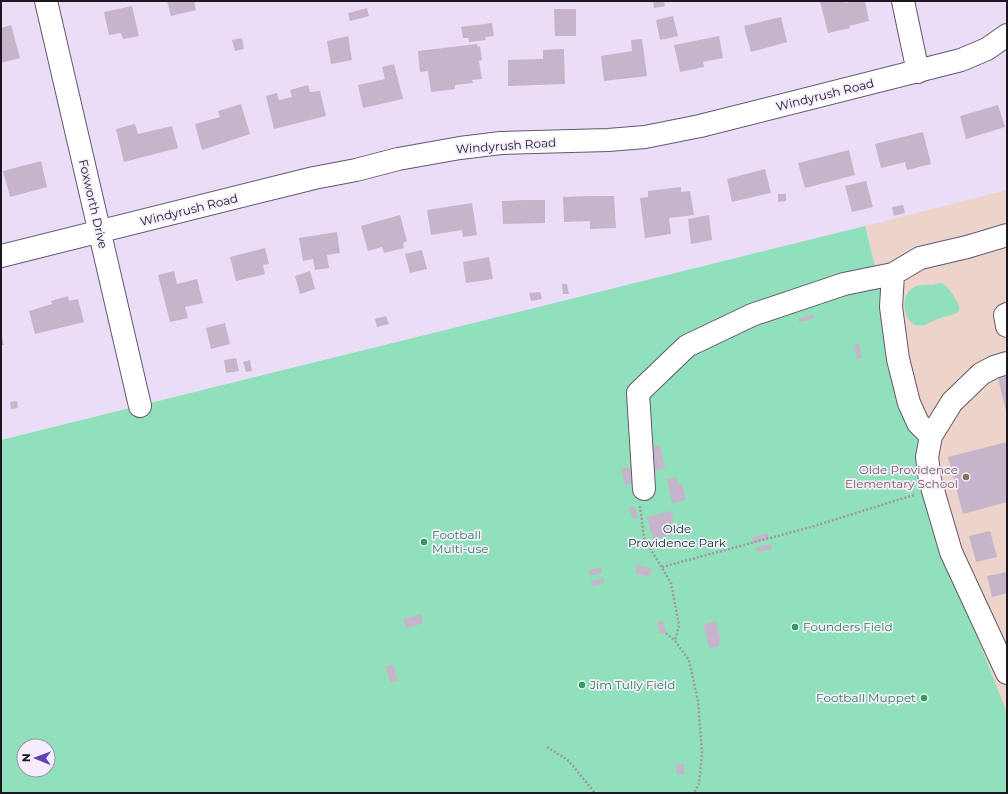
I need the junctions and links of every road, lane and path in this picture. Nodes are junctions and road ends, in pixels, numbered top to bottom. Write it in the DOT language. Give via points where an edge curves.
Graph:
graph roads {
  1 [pos="46,1"];
  2 [pos="903,1"];
  3 [pos="1007,35"];
  4 [pos="918,72"];
  5 [pos="99,232"];
  6 [pos="1007,235"];
  7 [pos="1,256"];
  8 [pos="893,274"];
  9 [pos="1007,314"];
  10 [pos="1007,326"];
  11 [pos="1007,363"];
  12 [pos="140,406"];
  13 [pos="931,436"];
  14 [pos="644,489"];
  15 [pos="934,491"];
  16 [pos="662,567"];
  17 [pos="666,633"];
  18 [pos="675,641"];
  19 [pos="1007,673"];
  20 [pos="547,747"];
  21 [pos="595,793"];
  22 [pos="694,793"];
  1 -- 5 [label="street, Foxworth Drive"];
  2 -- 4 [label="street"];
  3 -- 4 [label="street, Windyrush Road" via="987,49 961,60"];
  4 -- 5 [label="street, Windyrush Road" via="700,126 645,137 501,144 398,159"];
  5 -- 7 [label="street, Windyrush Road"];
  5 -- 12 [label="street, Foxworth Drive"];
  6 -- 8 [label="street" via="920,258"];
  8 -- 13 [label="street" via="891,307 898,359 909,402 918,423"];
  8 -- 14 [label="street" via="844,284 752,315 687,346 638,393"];
  9 -- 10 [label="street"];
  11 -- 13 [label="street" via="981,374 952,402"];
  13 -- 15 [label="street" via="928,457 930,480"];
  14 -- 16 [label="path" via="640,507 644,538"];
  15 -- 16 [label="path"];
  15 -- 19 [label="street" via="951,552"];
  16 -- 18 [label="path" via="671,583 679,625"];
  17 -- 18 [label="path"];
  18 -- 22 [label="path" via="689,660 698,701 702,752 699,784"];
  20 -- 21 [label="path" via="569,761"];
}
